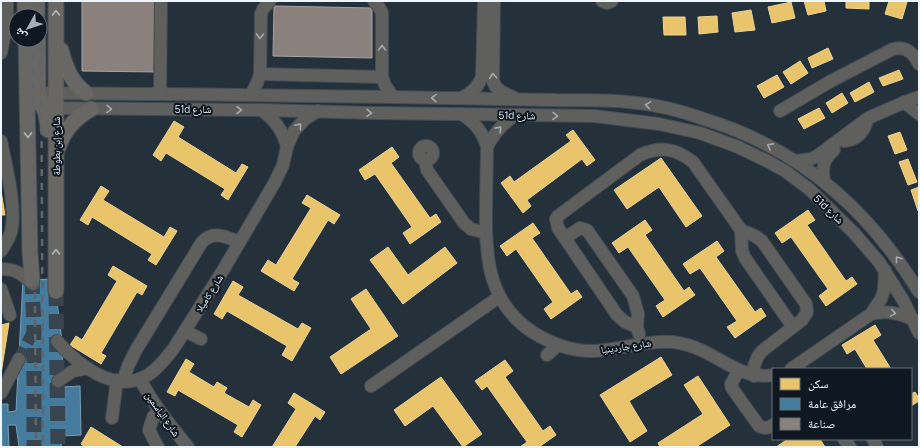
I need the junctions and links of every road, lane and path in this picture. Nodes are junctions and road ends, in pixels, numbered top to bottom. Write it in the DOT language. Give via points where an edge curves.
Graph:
graph roads {
  1 [pos="7,1"];
  2 [pos="56,1"];
  3 [pos="161,1"];
  4 [pos="270,1"];
  5 [pos="374,1"];
  6 [pos="484,1"];
  7 [pos="494,1"];
  8 [pos="602,1"];
  9 [pos="612,1"];
  10 [pos="56,32"];
  11 [pos="27,48"];
  12 [pos="37,48"];
  13 [pos="1,53"];
  14 [pos="919,64"];
  15 [pos="260,74"];
  16 [pos="382,77"];
  17 [pos="56,93"];
  18 [pos="86,93"];
  19 [pos="160,94"];
  20 [pos="250,95"];
  21 [pos="393,97"];
  22 [pos="919,97"];
  23 [pos="31,98"];
  24 [pos="460,98"];
  25 [pos="520,99"];
  26 [pos="904,102"];
  27 [pos="50,108"];
  28 [pos="91,108"];
  29 [pos="261,110"];
  30 [pos="318,111"];
  31 [pos="780,111"];
  32 [pos="460,114"];
  33 [pos="919,114"];
  34 [pos="516,115"];
  35 [pos="875,116"];
  36 [pos="1,141"];
  37 [pos="287,147"];
  38 [pos="487,147"];
  39 [pos="56,152"];
  40 [pos="425,161"];
  41 [pos="796,161"];
  42 [pos="824,181"];
  43 [pos="824,204"];
  44 [pos="859,213"];
  45 [pos="56,220"];
  46 [pos="742,230"];
  47 [pos="486,233"];
  48 [pos="564,238"];
  49 [pos="239,242"];
  50 [pos="1,251"];
  51 [pos="30,253"];
  52 [pos="6,269"];
  53 [pos="885,270"];
  54 [pos="32,282"];
  55 [pos="1,289"];
  56 [pos="56,291"];
  57 [pos="919,292"];
  58 [pos="499,297"];
  59 [pos="871,314"];
  60 [pos="10,315"];
  61 [pos="914,320"];
  62 [pos="637,327"];
  63 [pos="793,327"];
  64 [pos="185,331"];
  65 [pos="919,332"];
  66 [pos="201,339"];
  67 [pos="57,341"];
  68 [pos="642,343"];
  69 [pos="557,346"];
  70 [pos="547,355"];
  71 [pos="19,359"];
  72 [pos="806,365"];
  73 [pos="88,368"];
  74 [pos="795,368"];
  75 [pos="739,370"];
  76 [pos="772,375"];
  77 [pos="754,376"];
  78 [pos="140,379"];
  79 [pos="58,381"];
  80 [pos="120,381"];
  81 [pos="371,386"];
  82 [pos="1,393"];
  83 [pos="159,410"];
  84 [pos="112,418"];
  85 [pos="772,426"];
  86 [pos="158,447"];
  87 [pos="188,447"];
  1 -- 13 [label="street" via="7,22"];
  10 -- 2 [label="main road, شارع إبن بطوطة, one-way"];
  3 -- 19 [label="street"];
  4 -- 15 [label="street, one-way" via="261,14"];
  16 -- 5 [label="street, one-way" via="382,14"];
  6 -- 24 [label="street" via="482,77 474,91"];
  25 -- 7 [label="street, one-way" via="494,86"];
  8 -- 9 [label="street"];
  10 -- 17 [label="main road, شارع إبن بطوطة"];
  10 -- 18 [label="main road" via="68,73"];
  11 -- 23 [label="main road"];
  12 -- 23 [label="main road"];
  14 -- 31 [label="street" via="910,51 893,49"];
  15 -- 16 [label="street"];
  15 -- 20 [label="street"];
  16 -- 21 [label="street"];
  17 -- 18 [label="street, 51d شارع"];
  17 -- 23 [label="street, 51d شارع"];
  17 -- 27 [label="main road, شارع إبن بطوطة"];
  18 -- 19 [label="street, 51d شارع"];
  19 -- 20 [label="street, 51d شارع"];
  20 -- 21 [label="street, 51d شارع"];
  24 -- 21 [label="street, 51d شارع, one-way"];
  22 -- 26 [label="street"];
  23 -- 27 [label="main road" via="34,96"];
  23 -- 51 [label="main road, one-way"];
  24 -- 25 [label="street, 51d شارع"];
  41 -- 25 [label="street, 51d شارع, one-way" via="746,134 719,123 656,106 627,102"];
  26 -- 33 [label="street"];
  26 -- 35 [label="street"];
  27 -- 28 [label="street, 51d شارع"];
  27 -- 39 [label="main road, شارع إبن بطوطة"];
  27 -- 45 [label="main road" via="50,202"];
  28 -- 29 [label="street, 51d شارع, one-way"];
  28 -- 39 [label="main road" via="72,123"];
  29 -- 30 [label="street, 51d شارع"];
  29 -- 37 [label="street" via="276,123"];
  30 -- 32 [label="street, 51d شارع, one-way"];
  37 -- 30 [label="street, شارع كاميلا, one-way" via="299,125"];
  32 -- 34 [label="street, 51d شارع"];
  32 -- 38 [label="street, شارع جاردينيا" via="479,127"];
  38 -- 34 [label="street, one-way" via="498,129"];
  34 -- 43 [label="street, 51d شارع, one-way" via="594,116 660,124 700,133 738,147 785,171"];
  35 -- 41 [label="street" via="866,119 818,156"];
  35 -- 42 [label="street" via="829,154 823,166"];
  36 -- 50 [label="street" via="12,216 9,237"];
  37 -- 49 [label="street, شارع كاميلا" via="280,173"];
  38 -- 47 [label="street, شارع جاردينيا"];
  39 -- 45 [label="main road, شارع إبن بطوطة"];
  40 -- 47 [label="street" via="427,170 464,223 471,229"];
  41 -- 42 [label="street, 51d شارع"];
  42 -- 44 [label="street, 51d شارع"];
  43 -- 44 [label="street" via="834,209 849,223 858,222"];
  43 -- 53 [label="street, 51d شارع" via="854,232"];
  57 -- 44 [label="street, 51d شارع, one-way" via="896,257"];
  56 -- 45 [label="main road, شارع إبن بطوطة, one-way"];
  46 -- 48 [label="street" via="693,162 678,153 662,149 640,155 558,216 558,228"];
  46 -- 63 [label="street" via="741,244 745,258"];
  46 -- 63 [label="street" via="762,241 806,304 805,316"];
  47 -- 58 [label="street, شارع جاردينيا" via="491,275"];
  48 -- 62 [label="street" via="617,315"];
  48 -- 62 [label="street" via="580,228 587,230 633,296 638,314"];
  49 -- 64 [label="street, شارع كاميلا"];
  49 -- 80 [label="street" via="218,235 208,236 202,242"];
  51 -- 52 [label="street" via="22,262"];
  51 -- 54 [label="main road"];
  52 -- 54 [label="street" via="20,273"];
  53 -- 59 [label="street" via="882,299"];
  53 -- 61 [label="street, 51d شارع"];
  55 -- 60 [label="street"];
  58 -- 69 [label="street, شارع جاردينيا" via="516,319"];
  58 -- 81 [label="street"];
  59 -- 61 [label="street, one-way" via="895,312"];
  59 -- 72 [label="street"];
  61 -- 65 [label="street, 51d شارع"];
  62 -- 68 [label="street"];
  63 -- 77 [label="street" via="762,352 755,361"];
  64 -- 66 [label="street"];
  64 -- 78 [label="street, شارع كاميلا" via="166,358"];
  67 -- 73 [label="street, شارع كاميلا" via="72,357"];
  68 -- 69 [label="street, شارع جاردينيا" via="590,351"];
  68 -- 75 [label="street, شارع جاردينيا" via="659,341 688,345"];
  69 -- 70 [label="street"];
  71 -- 82 [label="street"];
  72 -- 74 [label="street"];
  73 -- 79 [label="street" via="73,371"];
  73 -- 80 [label="street, شارع كاميلا"];
  75 -- 77 [label="street, شارع جاردينيا"];
  75 -- 85 [label="street" via="731,384 732,388 759,426 768,428"];
  76 -- 77 [label="street, شارع جاردينيا"];
  78 -- 80 [label="street, شارع كاميلا"];
  78 -- 83 [label="street, شارع الياسمين"];
  80 -- 84 [label="street"];
  83 -- 86 [label="street" via="153,417 149,430"];
  83 -- 87 [label="street, شارع الياسمين"];
}
